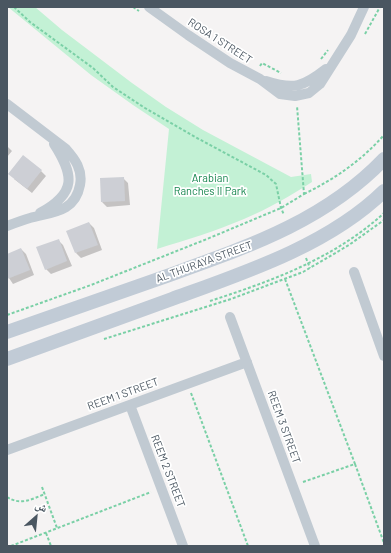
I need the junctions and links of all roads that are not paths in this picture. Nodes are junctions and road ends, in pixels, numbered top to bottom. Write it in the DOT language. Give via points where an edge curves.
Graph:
graph roads {
  1 [pos="149,7"];
  2 [pos="364,7"];
  3 [pos="332,64"];
  4 [pos="260,79"];
  5 [pos="7,104"];
  6 [pos="384,159"];
  7 [pos="384,190"];
  8 [pos="7,226"];
  9 [pos="354,272"];
  10 [pos="230,317"];
  11 [pos="7,332"];
  12 [pos="384,356"];
  13 [pos="7,359"];
  14 [pos="247,362"];
  15 [pos="130,404"];
  16 [pos="7,450"];
  17 [pos="183,546"];
  18 [pos="315,546"];
  1 -- 4 [label="street, ROSA 1 STREET" via="230,63"];
  2 -- 3 [label="street, ROSA 1 STREET" via="351,35"];
  3 -- 4 [label="street, ROSA 1 STREET" via="316,78 300,85 283,86"];
  3 -- 4 [label="street, ROSA 1 STREET" via="320,84 302,95 280,94"];
  5 -- 8 [label="street" via="50,138 69,171 68,184 63,196 54,205 30,218"];
  6 -- 11 [label="street, AL THURAYA STREET" via="348,192 291,228 215,259"];
  7 -- 13 [label="street, AL THURAYA STREET" via="352,218 271,262"];
  9 -- 12 [label="street"];
  10 -- 14 [label="street, REEM 3 STREET"];
  14 -- 15 [label="street, REEM 1 STREET"];
  14 -- 18 [label="street, REEM 3 STREET"];
  15 -- 16 [label="street, REEM 1 STREET"];
  15 -- 17 [label="street, REEM 2 STREET"];
}
